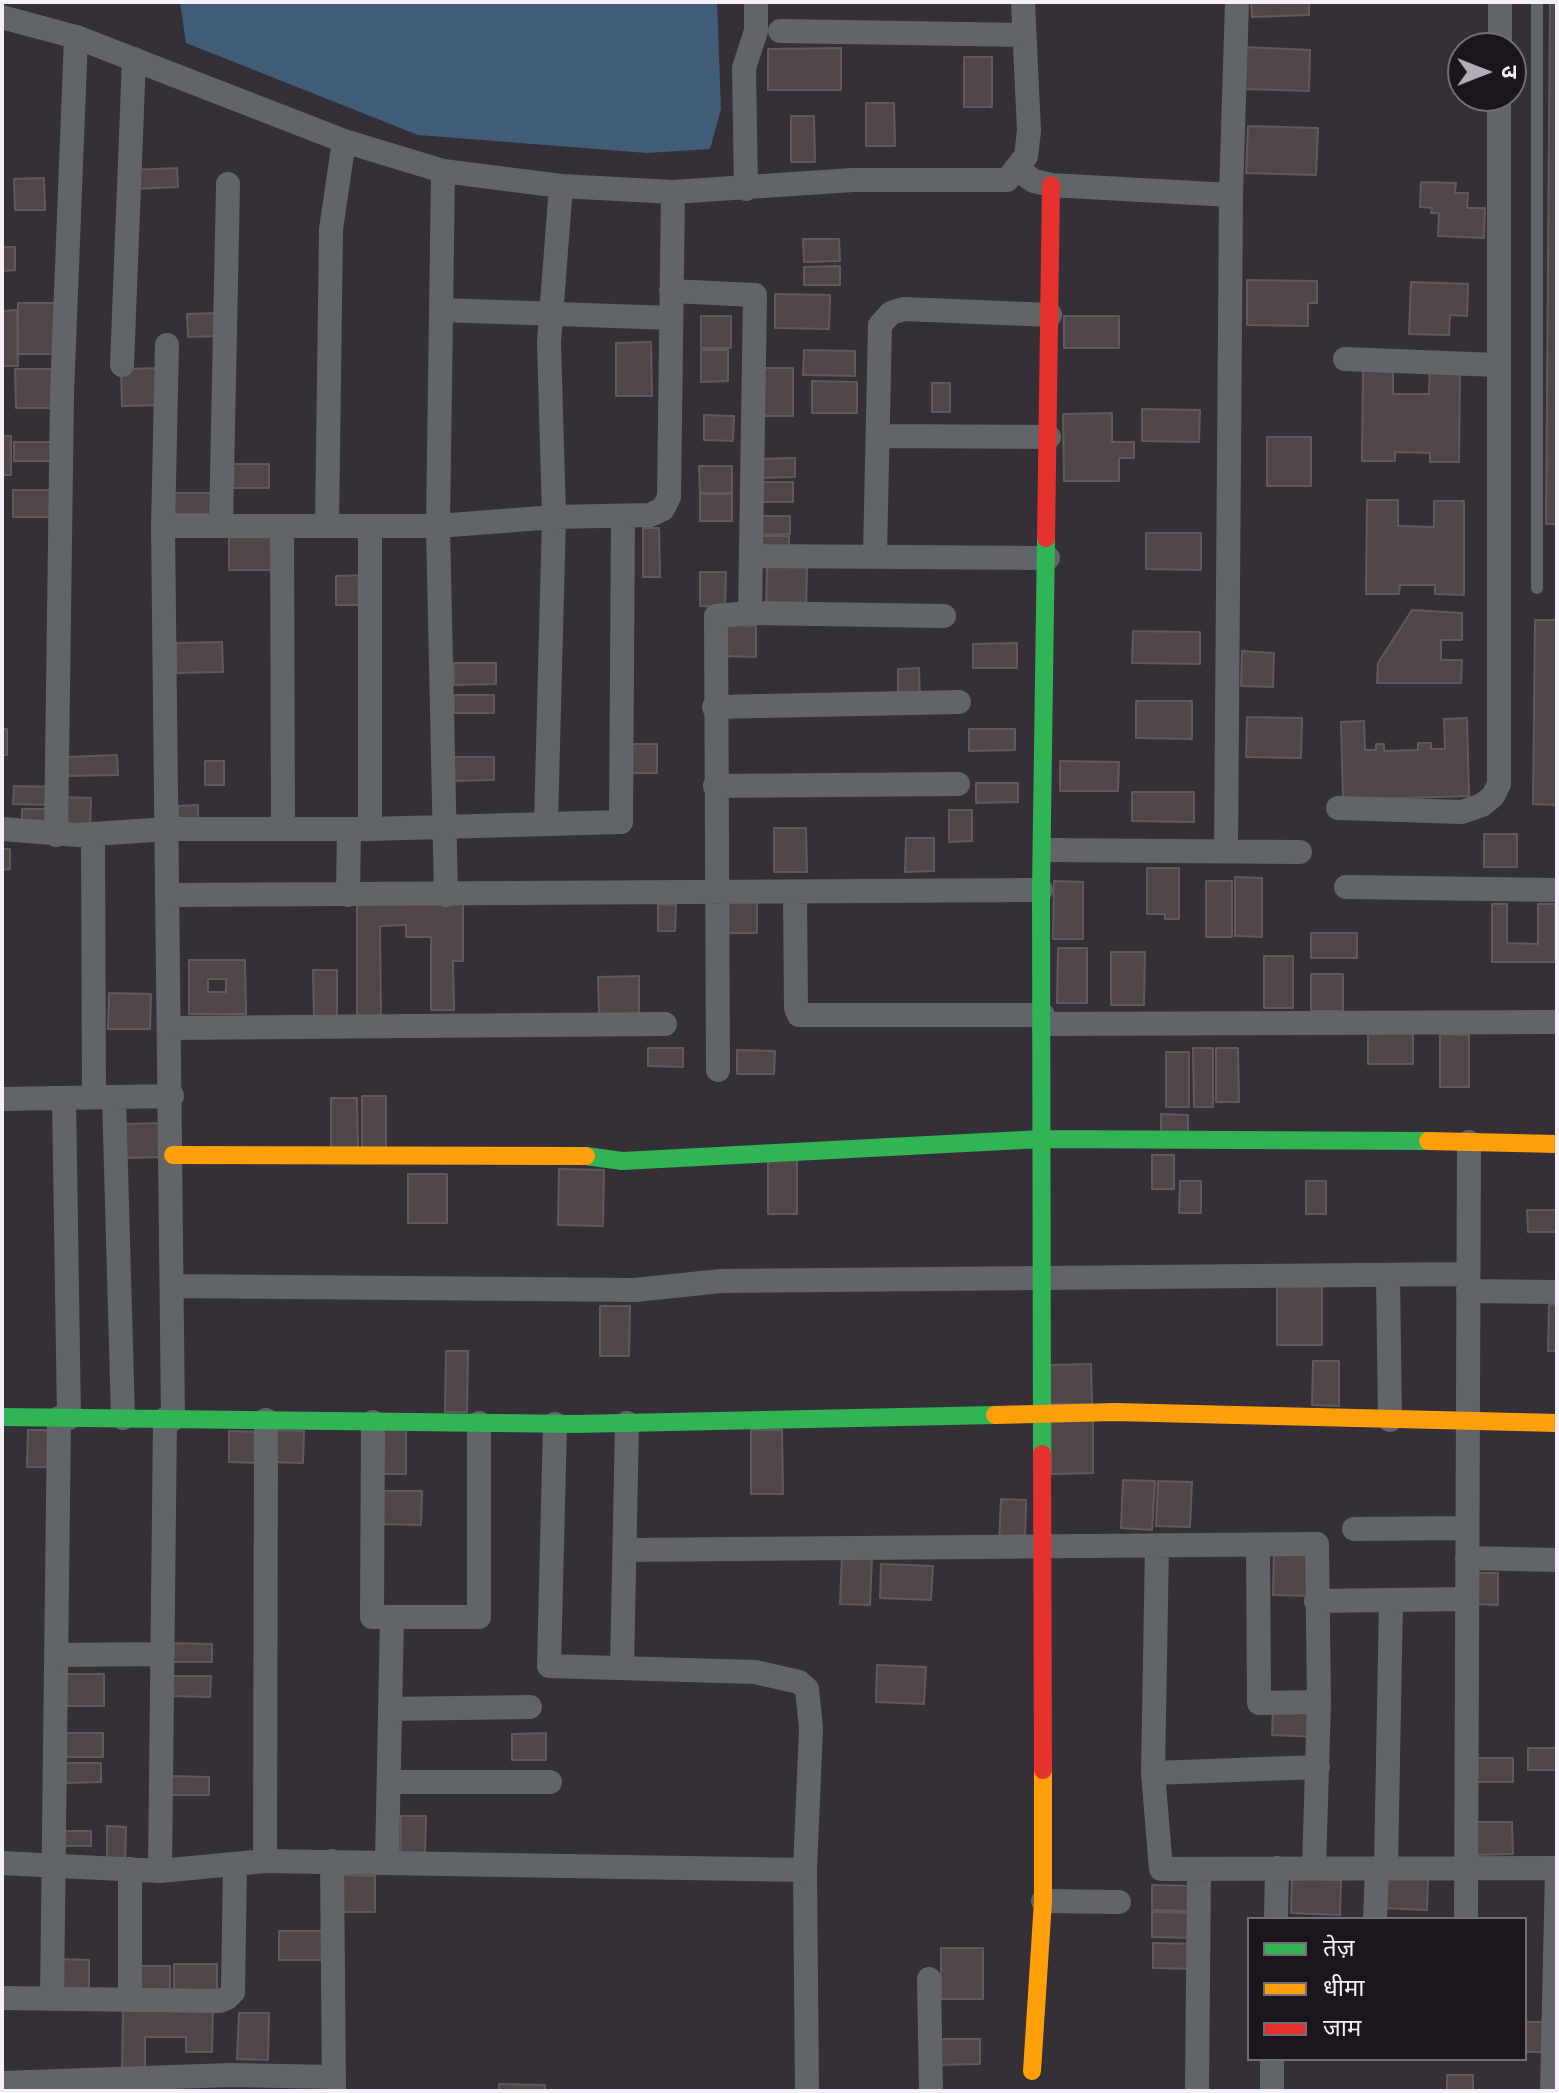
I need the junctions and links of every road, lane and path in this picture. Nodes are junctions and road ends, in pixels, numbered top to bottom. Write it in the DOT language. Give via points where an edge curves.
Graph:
graph roads {
  1 [pos="756,2"];
  2 [pos="1023,2"];
  3 [pos="1237,2"];
  4 [pos="1500,2"];
  5 [pos="1537,2"];
  6 [pos="2,17"];
  7 [pos="780,31"];
  8 [pos="1500,32"];
  9 [pos="1024,35"];
  10 [pos="76,37"];
  11 [pos="134,59"];
  12 [pos="1499,112"];
  13 [pos="344,141"];
  14 [pos="1018,170"];
  15 [pos="443,171"];
  16 [pos="228,184"];
  17 [pos="1051,185"];
  18 [pos="561,186"];
  19 [pos="746,189"];
  20 [pos="673,192"];
  21 [pos="1231,195"];
  22 [pos="671,291"];
  23 [pos="443,310"];
  24 [pos="550,314"];
  25 [pos="1050,315"];
  26 [pos="671,318"];
  27 [pos="167,345"];
  28 [pos="1345,359"];
  29 [pos="122,365"];
  30 [pos="1497,365"];
  31 [pos="878,436"];
  32 [pos="1049,437"];
  33 [pos="623,516"];
  34 [pos="554,517"];
  35 [pos="163,526"];
  36 [pos="221,526"];
  37 [pos="282,526"];
  38 [pos="327,526"];
  39 [pos="370,526"];
  40 [pos="438,526"];
  41 [pos="875,555"];
  42 [pos="752,556"];
  43 [pos="1048,558"];
  44 [pos="1537,588"];
  45 [pos="750,613"];
  46 [pos="944,616"];
  47 [pos="959,702"];
  48 [pos="714,707"];
  49 [pos="958,784"];
  50 [pos="715,786"];
  51 [pos="1338,808"];
  52 [pos="546,822"];
  53 [pos="446,827"];
  54 [pos="2,829"];
  55 [pos="168,829"];
  56 [pos="283,829"];
  57 [pos="360,829"];
  58 [pos="56,835"];
  59 [pos="93,835"];
  60 [pos="1045,850"];
  61 [pos="1226,850"];
  62 [pos="1300,852"];
  63 [pos="1346,887"];
  64 [pos="1041,890"];
  65 [pos="1557,890"];
  66 [pos="717,893"];
  67 [pos="167,895"];
  68 [pos="348,895"];
  69 [pos="446,895"];
  70 [pos="795,895"];
  71 [pos="1043,1020"];
  72 [pos="1557,1022"];
  73 [pos="665,1024"];
  74 [pos="170,1028"];
  75 [pos="718,1070"];
  76 [pos="172,1096"];
  77 [pos="104,1097"];
  78 [pos="64,1098"];
  79 [pos="2,1099"];
  80 [pos="1042,1139"];
  81 [pos="1469,1142"];
  82 [pos="1557,1144"];
  83 [pos="173,1155"];
  84 [pos="1388,1275"];
  85 [pos="1043,1278"];
  86 [pos="1468,1282"];
  87 [pos="173,1286"];
  88 [pos="1557,1292"];
  89 [pos="1043,1414"];
  90 [pos="2,1417"];
  91 [pos="64,1418"];
  92 [pos="123,1418"];
  93 [pos="169,1419"];
  94 [pos="266,1420"];
  95 [pos="1390,1420"];
  96 [pos="373,1422"];
  97 [pos="1467,1422"];
  98 [pos="479,1423"];
  99 [pos="627,1423"];
  100 [pos="1557,1423"];
  101 [pos="555,1424"];
  102 [pos="1467,1528"];
  103 [pos="1354,1529"];
  104 [pos="1258,1545"];
  105 [pos="1157,1546"];
  106 [pos="1042,1548"];
  107 [pos="625,1550"];
  108 [pos="1467,1558"];
  109 [pos="1557,1560"];
  110 [pos="1467,1599"];
  111 [pos="1391,1600"];
  112 [pos="1316,1601"];
  113 [pos="392,1617"];
  114 [pos="163,1654"];
  115 [pos="56,1655"];
  116 [pos="622,1668"];
  117 [pos="1319,1702"];
  118 [pos="530,1707"];
  119 [pos="390,1709"];
  120 [pos="1318,1767"];
  121 [pos="1153,1773"];
  122 [pos="389,1782"];
  123 [pos="550,1782"];
  124 [pos="265,1861"];
  125 [pos="332,1861"];
  126 [pos="387,1861"];
  127 [pos="2,1863"];
  128 [pos="53,1863"];
  129 [pos="235,1864"];
  130 [pos="1466,1867"];
  131 [pos="1277,1868"];
  132 [pos="1314,1868"];
  133 [pos="1382,1868"];
  134 [pos="130,1869"];
  135 [pos="1199,1869"];
  136 [pos="1557,1869"];
  137 [pos="805,1870"];
  138 [pos="160,1871"];
  139 [pos="1043,1901"];
  140 [pos="1119,1902"];
  141 [pos="1276,1917"];
  142 [pos="1375,1917"];
  143 [pos="1466,1917"];
  144 [pos="929,1979"];
  145 [pos="2,1998"];
  146 [pos="52,1999"];
  147 [pos="130,2000"];
  148 [pos="1272,2061"];
  149 [pos="1032,2071"];
  150 [pos="2,2083"];
  151 [pos="230,2083"];
  152 [pos="334,2084"];
  153 [pos="807,2091"];
  154 [pos="931,2091"];
  155 [pos="1197,2091"];
  156 [pos="1272,2091"];
  157 [pos="1552,2091"];
  1 -- 19 [label="street" via="756,31 744,68"];
  2 -- 9 [label="street"];
  3 -- 21 [label="street"];
  4 -- 8 [label="street"];
  5 -- 44 [label="lane"];
  6 -- 10 [label="street"];
  7 -- 9 [label="street"];
  9 -- 14 [label="street" via="1029,131"];
  10 -- 11 [label="street"];
  10 -- 58 [label="street" via="62,394"];
  11 -- 13 [label="street"];
  11 -- 29 [label="street"];
  12 -- 30 [label="street"];
  13 -- 15 [label="street"];
  13 -- 38 [label="street" via="331,229"];
  14 -- 17 [label="street"];
  14 -- 19 [label="street" via="1007,180 993,182 853,180"];
  15 -- 18 [label="street"];
  15 -- 23 [label="street"];
  16 -- 36 [label="street"];
  17 -- 21 [label="street"];
  17 -- 25 [label="street"];
  18 -- 20 [label="street"];
  18 -- 24 [label="street"];
  19 -- 20 [label="street"];
  20 -- 22 [label="street"];
  21 -- 61 [label="street"];
  22 -- 26 [label="street"];
  22 -- 42 [label="street" via="755,295"];
  23 -- 24 [label="street"];
  23 -- 40 [label="street"];
  24 -- 26 [label="street"];
  24 -- 34 [label="street"];
  25 -- 31 [label="street" via="904,309 891,313 880,325"];
  25 -- 32 [label="street"];
  26 -- 33 [label="street" via="669,497 663,509 650,515"];
  27 -- 35 [label="street"];
  28 -- 30 [label="street"];
  30 -- 51 [label="street" via="1499,784 1482,805 1462,812"];
  31 -- 32 [label="street"];
  31 -- 41 [label="street"];
  32 -- 43 [label="street"];
  33 -- 34 [label="street"];
  33 -- 52 [label="street" via="621,822"];
  34 -- 40 [label="street"];
  34 -- 52 [label="street"];
  35 -- 36 [label="street"];
  35 -- 55 [label="street"];
  36 -- 37 [label="street"];
  37 -- 38 [label="street"];
  37 -- 56 [label="street"];
  38 -- 39 [label="street"];
  39 -- 40 [label="street"];
  39 -- 57 [label="street"];
  40 -- 53 [label="street"];
  41 -- 42 [label="street"];
  41 -- 43 [label="street"];
  42 -- 45 [label="street"];
  43 -- 60 [label="street"];
  45 -- 46 [label="street"];
  45 -- 48 [label="street" via="716,616"];
  47 -- 48 [label="street"];
  48 -- 50 [label="street"];
  49 -- 50 [label="street"];
  50 -- 66 [label="street"];
  52 -- 53 [label="street"];
  53 -- 57 [label="street"];
  53 -- 69 [label="street"];
  54 -- 58 [label="street"];
  55 -- 56 [label="street"];
  55 -- 59 [label="street"];
  55 -- 67 [label="street"];
  56 -- 57 [label="street"];
  57 -- 68 [label="street"];
  58 -- 59 [label="street"];
  59 -- 77 [label="street"];
  60 -- 61 [label="street"];
  60 -- 64 [label="street"];
  61 -- 62 [label="street"];
  63 -- 65 [label="street"];
  64 -- 70 [label="street"];
  64 -- 71 [label="street"];
  66 -- 69 [label="street"];
  66 -- 70 [label="street"];
  66 -- 75 [label="street"];
  67 -- 68 [label="street"];
  67 -- 74 [label="street"];
  68 -- 69 [label="street"];
  70 -- 71 [label="street" via="799,1015"];
  71 -- 72 [label="street"];
  71 -- 80 [label="street"];
  73 -- 74 [label="street"];
  74 -- 76 [label="street"];
  76 -- 77 [label="street"];
  76 -- 83 [label="street"];
  77 -- 78 [label="street"];
  77 -- 92 [label="street"];
  78 -- 79 [label="street"];
  78 -- 91 [label="street"];
  80 -- 81 [label="street"];
  80 -- 83 [label="street" via="622,1161 569,1154"];
  80 -- 85 [label="street"];
  81 -- 82 [label="street"];
  81 -- 86 [label="street"];
  83 -- 87 [label="street"];
  84 -- 85 [label="street"];
  84 -- 86 [label="street"];
  84 -- 95 [label="street"];
  85 -- 87 [label="street" via="721,1281 635,1290"];
  85 -- 89 [label="street"];
  86 -- 88 [label="street"];
  86 -- 97 [label="street"];
  87 -- 93 [label="street"];
  89 -- 95 [label="street"];
  89 -- 99 [label="street"];
  89 -- 106 [label="street"];
  90 -- 91 [label="street"];
  91 -- 92 [label="street"];
  91 -- 115 [label="street"];
  92 -- 93 [label="street"];
  93 -- 94 [label="street"];
  93 -- 114 [label="street"];
  94 -- 96 [label="street"];
  94 -- 124 [label="street"];
  95 -- 97 [label="street"];
  96 -- 98 [label="street"];
  96 -- 113 [label="street" via="372,1617"];
  97 -- 100 [label="street"];
  97 -- 102 [label="street"];
  98 -- 101 [label="street"];
  98 -- 113 [label="street" via="479,1617"];
  99 -- 101 [label="street"];
  99 -- 107 [label="street"];
  101 -- 116 [label="street" via="549,1666"];
  102 -- 103 [label="street"];
  102 -- 108 [label="street"];
  104 -- 105 [label="street"];
  104 -- 112 [label="street" via="1317,1544"];
  104 -- 117 [label="street" via="1259,1703"];
  105 -- 106 [label="street"];
  105 -- 121 [label="street"];
  106 -- 107 [label="street"];
  106 -- 139 [label="street"];
  107 -- 116 [label="street"];
  108 -- 109 [label="street"];
  108 -- 110 [label="street"];
  110 -- 111 [label="street"];
  110 -- 130 [label="street"];
  111 -- 112 [label="street"];
  111 -- 133 [label="street"];
  112 -- 117 [label="street"];
  113 -- 119 [label="street"];
  114 -- 115 [label="street"];
  114 -- 138 [label="street"];
  115 -- 128 [label="street"];
  116 -- 137 [label="street" via="755,1672 799,1682 807,1689 811,1728"];
  117 -- 120 [label="street"];
  118 -- 119 [label="street"];
  119 -- 122 [label="street"];
  120 -- 121 [label="street"];
  120 -- 132 [label="street"];
  121 -- 135 [label="street" via="1161,1869"];
  122 -- 123 [label="street"];
  122 -- 126 [label="street"];
  124 -- 125 [label="street"];
  124 -- 129 [label="street"];
  125 -- 126 [label="street"];
  125 -- 152 [label="street"];
  126 -- 137 [label="street"];
  127 -- 128 [label="street"];
  128 -- 134 [label="street"];
  128 -- 146 [label="street"];
  129 -- 138 [label="street"];
  129 -- 147 [label="street" via="233,1992 220,2001"];
  130 -- 133 [label="street"];
  130 -- 136 [label="street"];
  130 -- 143 [label="street"];
  131 -- 132 [label="street"];
  131 -- 135 [label="street"];
  131 -- 141 [label="street"];
  132 -- 133 [label="street"];
  133 -- 142 [label="street"];
  134 -- 138 [label="street"];
  134 -- 147 [label="street"];
  135 -- 155 [label="street"];
  136 -- 157 [label="street"];
  137 -- 153 [label="street"];
  139 -- 140 [label="street"];
  139 -- 149 [label="street"];
  144 -- 154 [label="street"];
  145 -- 146 [label="street"];
  146 -- 147 [label="street"];
  148 -- 156 [label="street"];
  150 -- 151 [label="street"];
  151 -- 152 [label="street"];
}
